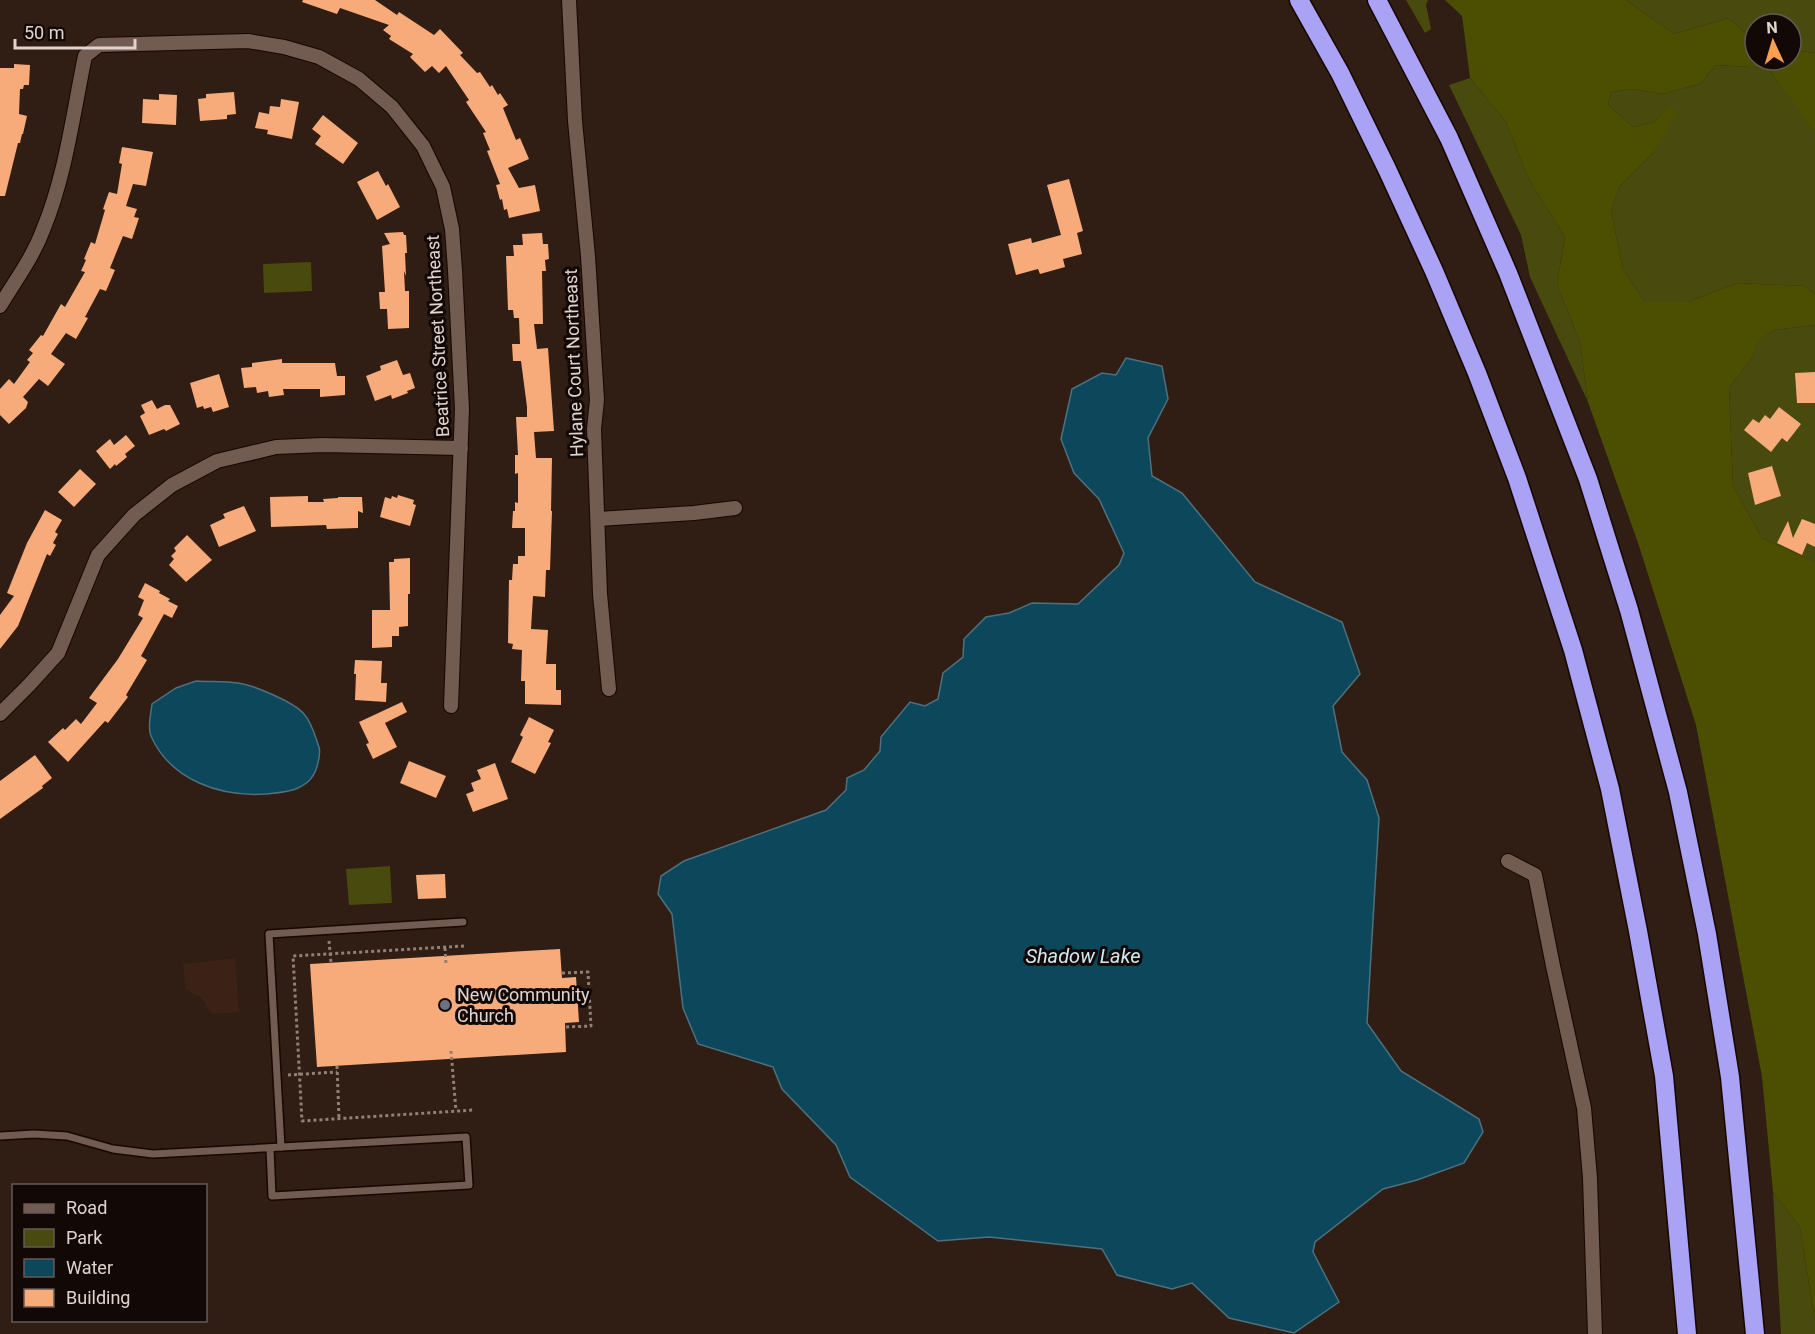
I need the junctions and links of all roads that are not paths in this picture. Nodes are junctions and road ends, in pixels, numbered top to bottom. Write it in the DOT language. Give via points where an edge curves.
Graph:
graph roads {
  1 [pos="569,0"];
  2 [pos="1299,0"];
  3 [pos="1377,0"];
  4 [pos="0,306"];
  5 [pos="461,448"];
  6 [pos="735,508"];
  7 [pos="598,519"];
  8 [pos="609,689"];
  9 [pos="451,706"];
  10 [pos="0,714"];
  11 [pos="1508,861"];
  12 [pos="463,922"];
  13 [pos="0,1136"];
  14 [pos="281,1147"];
  15 [pos="270,1148"];
  16 [pos="1595,1334"];
  17 [pos="1687,1334"];
  18 [pos="1755,1334"];
  1 -- 7 [label="street, Hylane Court Northeast" via="597,400 594,429"];
  2 -- 17 [label="highway" via="1387,169 1477,373 1517,478 1573,650 1610,789 1664,1076"];
  3 -- 18 [label="highway" via="1449,138 1508,273 1588,479 1629,610 1678,792 1707,934 1730,1077"];
  4 -- 5 [label="street, Beatrice Street Northeast" via="43,231 65,162 85,56 99,45 248,41 319,57 359,79 392,107 423,146 443,187 455,270"];
  5 -- 9 [label="street, Beatrice Street Northeast"];
  5 -- 10 [label="street" via="276,447 217,461 172,486 134,515 98,555 58,653"];
  6 -- 7 [label="street"];
  7 -- 8 [label="street, Hylane Court Northeast"];
  11 -- 16 [label="street" via="1535,875 1584,1108"];
  12 -- 14 [label="lane" via="269,934"];
  13 -- 15 [label="lane" via="67,1136 113,1149 153,1154"];
  14 -- 15 [label="lane"];
  14 -- 15 [label="lane" via="466,1137 469,1185 272,1196"];
}
